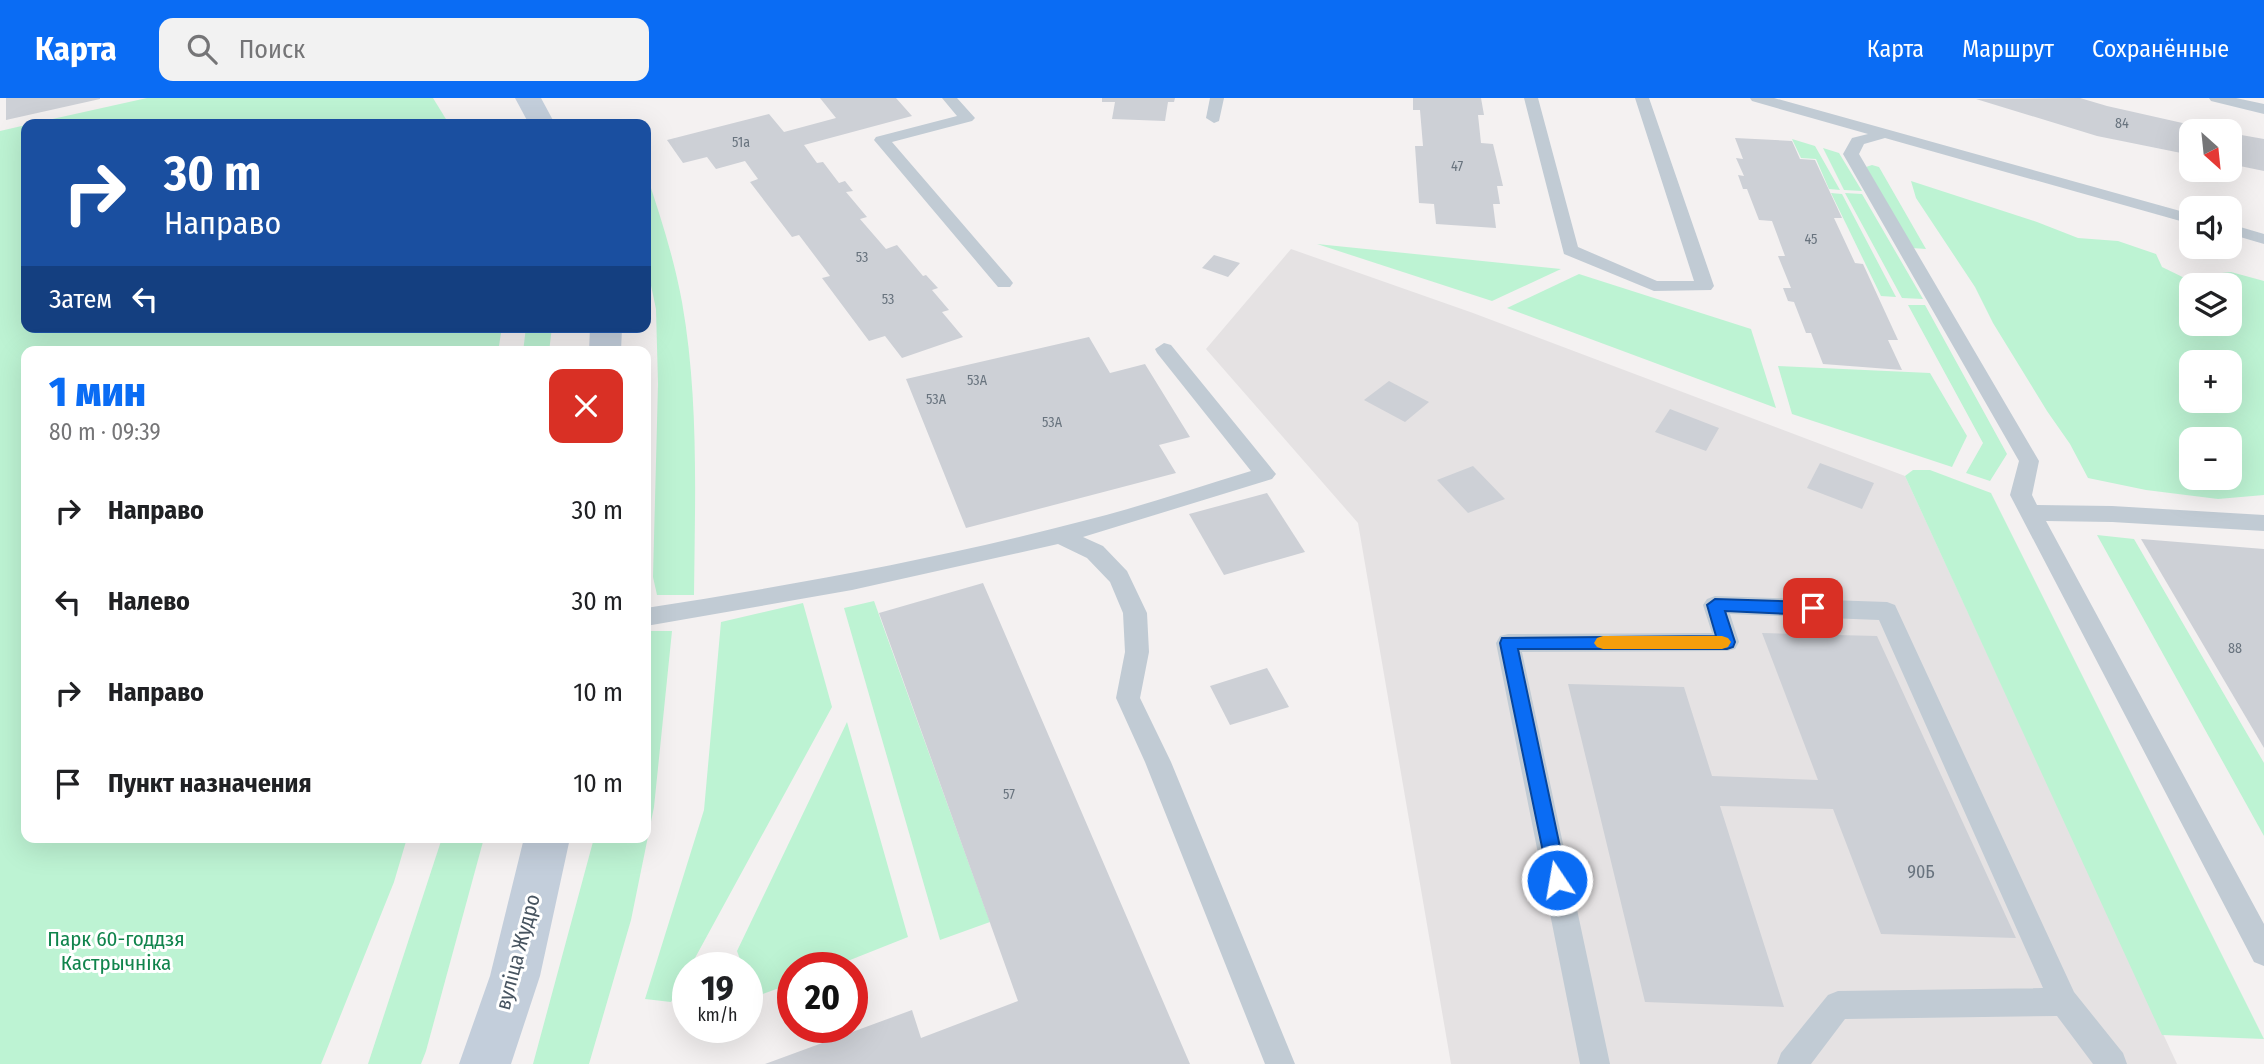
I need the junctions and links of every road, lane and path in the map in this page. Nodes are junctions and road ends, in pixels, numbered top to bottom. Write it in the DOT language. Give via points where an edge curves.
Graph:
graph roads {
  1 [pos="528,98"];
  2 [pos="949,98"];
  3 [pos="1217,98"];
  4 [pos="1531,98"];
  5 [pos="1642,98"];
  6 [pos="1758,98"];
  7 [pos="2216,98"];
  8 [pos="2264,109"];
  9 [pos="1214,118"];
  10 [pos="539,119"];
  11 [pos="1884,134"];
  12 [pos="2179,216"];
  13 [pos="2242,233"];
  14 [pos="2264,239"];
  15 [pos="1004,283"];
  16 [pos="1164,349"];
  17 [pos="2030,513"];
  18 [pos="2264,523"];
  19 [pos="1061,536"];
  20 [pos="651,616"];
  21 [pos="546,843"];
  22 [pos="2264,952"];
  23 [pos="2064,1002"];
  24 [pos="485,1064"];
  25 [pos="1280,1064"];
  26 [pos="1595,1064"];
  27 [pos="1792,1064"];
  28 [pos="2112,1064"];
  1 -- 10 [label="main road"];
  2 -- 15 [label="lane" via="967,118 882,140"];
  3 -- 9 [label="lane"];
  4 -- 5 [label="lane" via="1570,250 1654,286 1705,286"];
  6 -- 11 [label="lane"];
  7 -- 8 [label="lane"];
  11 -- 12 [label="lane"];
  11 -- 17 [label="lane" via="1858,141 1851,154 2029,461 2021,495"];
  13 -- 14 [label="lane"];
  16 -- 19 [label="lane" via="1265,474"];
  17 -- 18 [label="lane"];
  17 -- 22 [label="lane"];
  19 -- 20 [label="lane" via="813,591"];
  19 -- 25 [label="lane" via="1096,552 1119,577 1135,612 1137,652 1128,698"];
  21 -- 24 [label="main road, вуліца Жудро" via="515,976"];
  23 -- 26 [label="lane" via="1887,611 1715,605 1727,642 1508,643"];
  23 -- 27 [label="lane" via="1838,1005"];
  23 -- 28 [label="lane"];
}
